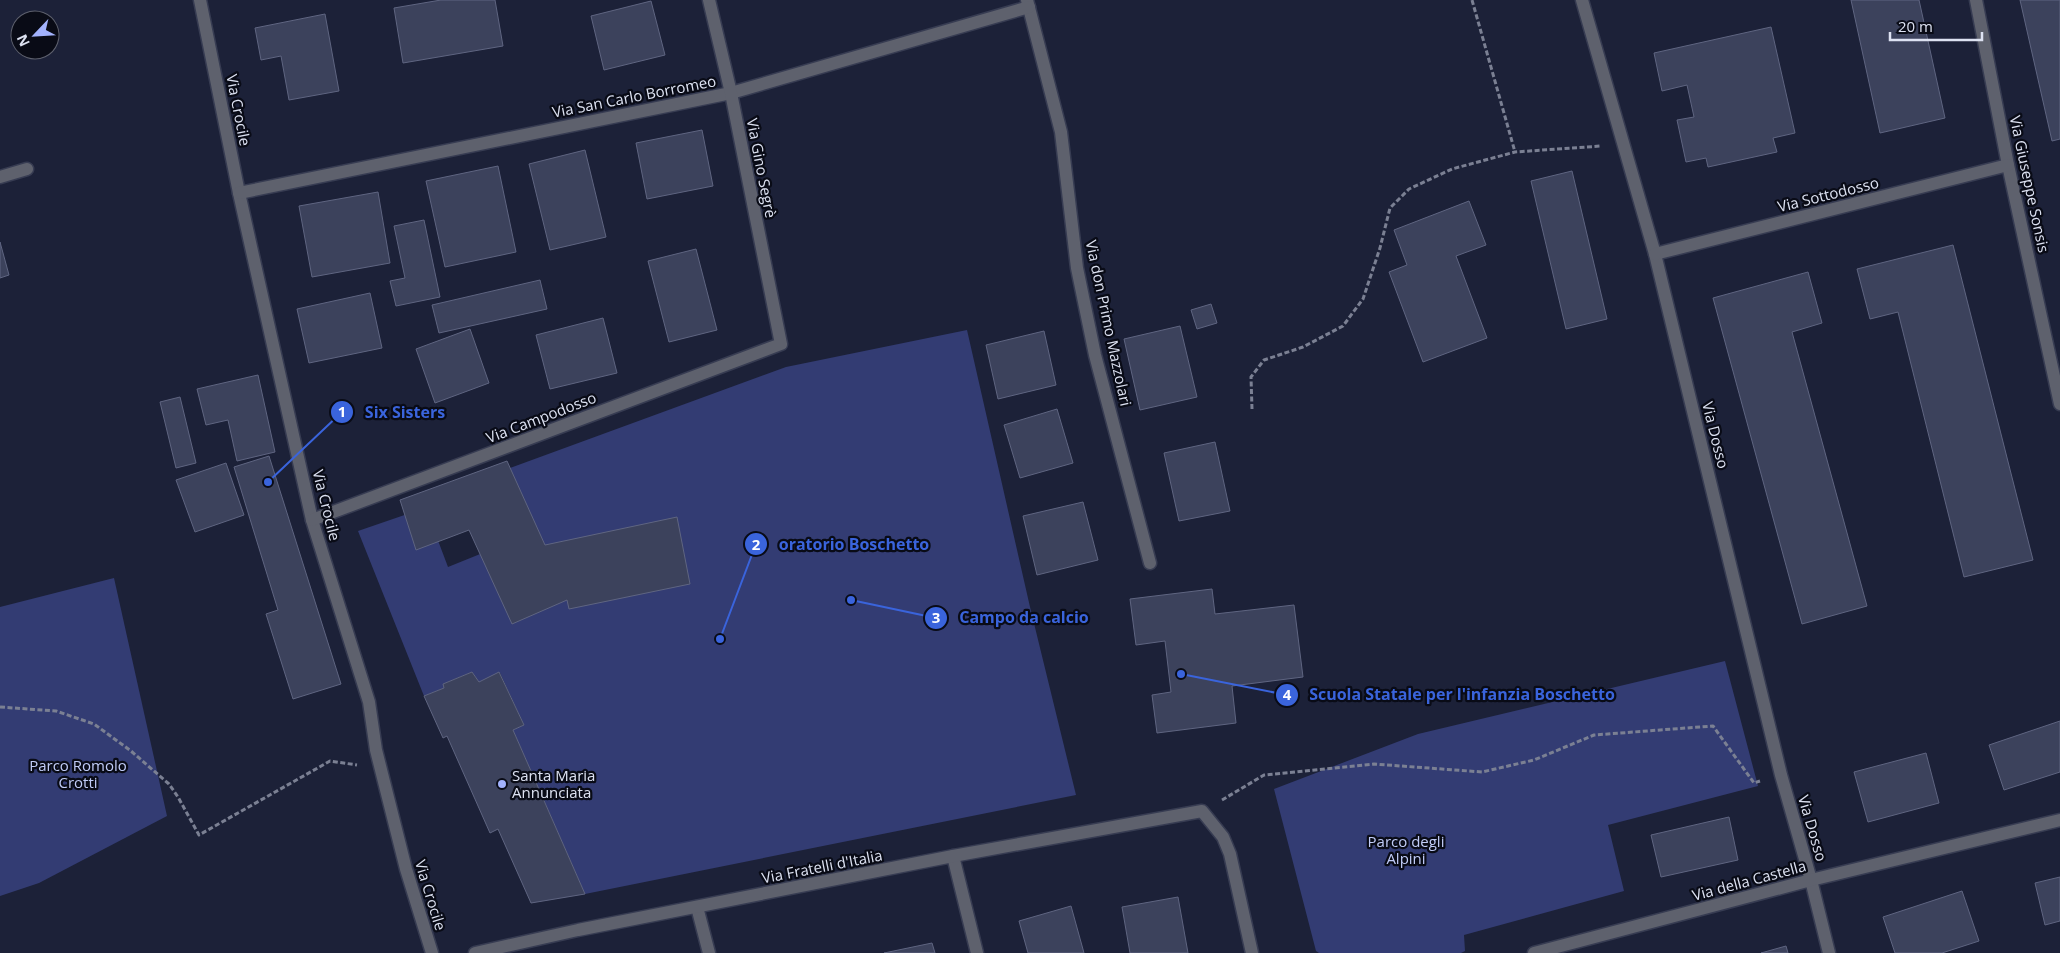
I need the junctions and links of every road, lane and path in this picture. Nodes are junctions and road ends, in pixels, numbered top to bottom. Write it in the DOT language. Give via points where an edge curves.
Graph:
graph roads {
  1 [pos="200,0"];
  2 [pos="709,0"];
  3 [pos="1472,0"];
  4 [pos="1582,0"];
  5 [pos="1976,0"];
  6 [pos="1028,3"];
  7 [pos="730,93"];
  8 [pos="1624,144"];
  9 [pos="1515,152"];
  10 [pos="2008,165"];
  11 [pos="26,169"];
  12 [pos="0,177"];
  13 [pos="239,193"];
  14 [pos="1655,254"];
  15 [pos="781,344"];
  16 [pos="2060,404"];
  17 [pos="1252,409"];
  18 [pos="312,520"];
  19 [pos="1150,563"];
  20 [pos="0,707"];
  21 [pos="381,769"];
  22 [pos="1781,775"];
  23 [pos="1202,811"];
  24 [pos="2060,820"];
  25 [pos="953,856"];
  26 [pos="1811,880"];
  27 [pos="697,907"];
  28 [pos="432,953"];
  29 [pos="475,953"];
  30 [pos="709,953"];
  31 [pos="977,953"];
  32 [pos="1252,953"];
  33 [pos="1534,953"];
  34 [pos="1830,953"];
  1 -- 13 [label="street, Via Crocile"];
  2 -- 7 [label="street, Via Gino Segrè"];
  3 -- 9 [label="path"];
  4 -- 8 [label="street, Via Dosso"];
  5 -- 10 [label="street, Via Giuseppe Sonsis"];
  6 -- 7 [label="street, Via San Carlo Borromeo"];
  6 -- 19 [label="street, Via don Primo Mazzolari" via="1061,132 1078,268 1095,355"];
  7 -- 13 [label="street, Via San Carlo Borromeo"];
  7 -- 15 [label="street, Via Gino Segrè"];
  8 -- 9 [label="path"];
  8 -- 14 [label="street, Via Dosso"];
  9 -- 17 [label="path" via="1452,169 1409,189 1390,208 1363,299 1343,326 1303,347 1264,360 1251,376"];
  10 -- 14 [label="street, Via Sottodosso"];
  10 -- 16 [label="street, Via Giuseppe Sonsis"];
  11 -- 12 [label="street"];
  13 -- 18 [label="street, Via Crocile"];
  14 -- 22 [label="street, Via Dosso"];
  15 -- 18 [label="street, Via Campodosso"];
  18 -- 21 [label="street, Via Crocile" via="369,702"];
  20 -- 21 [label="path" via="56,711 94,724 169,784 198,835 330,761"];
  21 -- 28 [label="street, Via Crocile" via="406,869"];
  22 -- 23 [label="path" via="1754,783 1713,726 1594,735 1534,760 1482,772 1374,764 1264,775"];
  22 -- 26 [label="street, Via Dosso"];
  23 -- 25 [label="street, Via Fratelli d'Italia"];
  23 -- 32 [label="street" via="1223,837 1230,854"];
  24 -- 26 [label="street, Via della Castella"];
  25 -- 27 [label="street, Via Fratelli d'Italia"];
  25 -- 31 [label="street"];
  26 -- 33 [label="street, Via della Castella"];
  26 -- 34 [label="street, Via Dosso"];
  27 -- 29 [label="street, Via Fratelli d'Italia"];
  27 -- 30 [label="street"];
}
